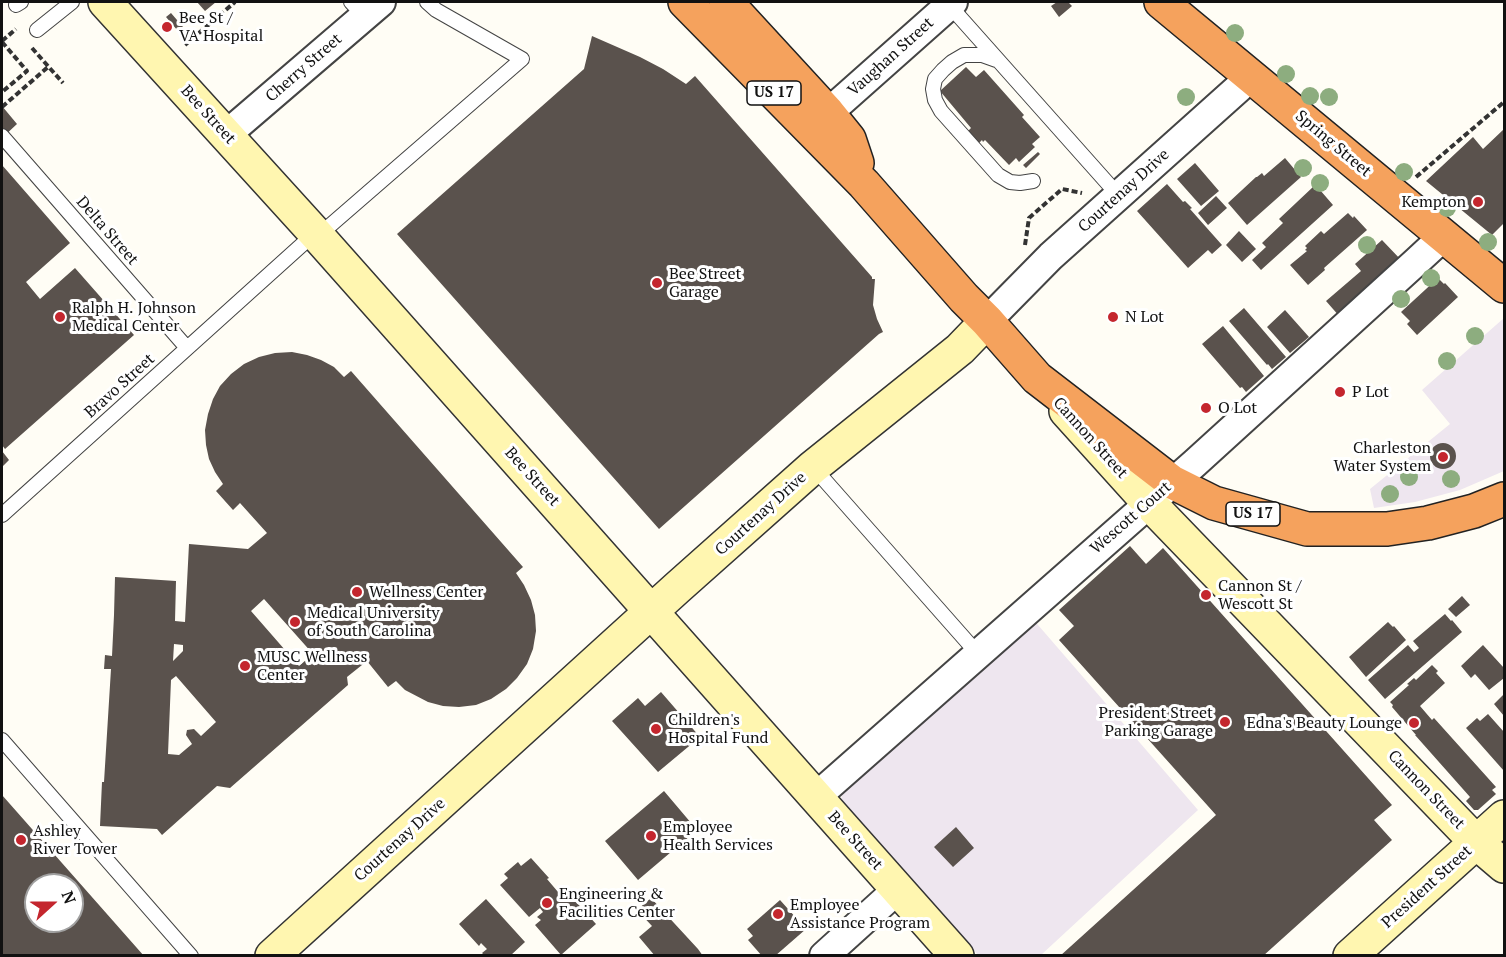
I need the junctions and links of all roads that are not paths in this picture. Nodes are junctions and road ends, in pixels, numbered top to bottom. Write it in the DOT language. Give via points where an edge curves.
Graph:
graph roads {
  1 [pos="72,2"];
  2 [pos="427,2"];
  3 [pos="685,2"];
  4 [pos="726,2"];
  5 [pos="1161,2"];
  6 [pos="108,3"];
  7 [pos="951,3"];
  8 [pos="366,6"];
  9 [pos="37,30"];
  10 [pos="998,60"];
  11 [pos="1252,76"];
  12 [pos="828,113"];
  13 [pos="226,135"];
  14 [pos="2,136"];
  15 [pos="1033,181"];
  16 [pos="864,184"];
  17 [pos="1119,196"];
  18 [pos="316,234"];
  19 [pos="1444,236"];
  20 [pos="1504,286"];
  21 [pos="987,321"];
  22 [pos="187,348"];
  23 [pos="813,467"];
  24 [pos="1161,492"];
  25 [pos="1504,499"];
  26 [pos="2,515"];
  27 [pos="651,612"];
  28 [pos="978,654"];
  29 [pos="2,740"];
  30 [pos="816,797"];
  31 [pos="1504,817"];
  32 [pos="1477,843"];
  33 [pos="1504,866"];
  34 [pos="898,889"];
  35 [pos="191,956"];
  36 [pos="272,956"];
  37 [pos="824,956"];
  38 [pos="957,956"];
  39 [pos="1350,956"];
  1 -- 9 [label="lane"];
  2 -- 18 [label="lane, Bravo Street" via="522,59"];
  3 -- 16 [label="highway, US 17"];
  4 -- 12 [label="highway"];
  5 -- 11 [label="highway, Spring Street"];
  6 -- 13 [label="street, Bee Street"];
  7 -- 10 [label="lane"];
  7 -- 12 [label="street, Vaughan Street"];
  8 -- 13 [label="street, Cherry Street"];
  10 -- 15 [label="lane" via="964,55 952,62 935,79 935,100 998,175 1010,182"];
  10 -- 17 [label="lane"];
  11 -- 17 [label="street, Courtenay Drive"];
  11 -- 19 [label="highway, Spring Street"];
  12 -- 16 [label="highway" via="849,139"];
  13 -- 18 [label="street, Bee Street"];
  14 -- 22 [label="lane, Delta Street"];
  16 -- 21 [label="highway, US 17"];
  17 -- 21 [label="street, Courtenay Drive" via="1051,256"];
  18 -- 22 [label="lane, Bravo Street"];
  18 -- 27 [label="street, Bee Street"];
  19 -- 20 [label="highway, Spring Street"];
  19 -- 24 [label="street, Wescott Court"];
  21 -- 23 [label="street, Courtenay Drive" via="960,349"];
  21 -- 24 [label="highway, US 17" via="1037,378"];
  22 -- 26 [label="lane, Bravo Street"];
  23 -- 27 [label="street, Courtenay Drive"];
  23 -- 28 [label="lane"];
  24 -- 25 [label="highway, US 17" via="1307,529 1387,529 1428,523"];
  24 -- 28 [label="street, Wescott Court"];
  24 -- 32 [label="street, Cannon Street"];
  27 -- 30 [label="street, Bee Street"];
  27 -- 36 [label="street, Courtenay Drive"];
  28 -- 30 [label="street, Wescott Court"];
  29 -- 35 [label="lane"];
  30 -- 34 [label="street, Bee Street"];
  31 -- 32 [label="street, President Street"];
  32 -- 33 [label="street, Cannon Street"];
  32 -- 39 [label="street, President Street"];
  34 -- 37 [label="street"];
  34 -- 38 [label="street, Bee Street"];
}
